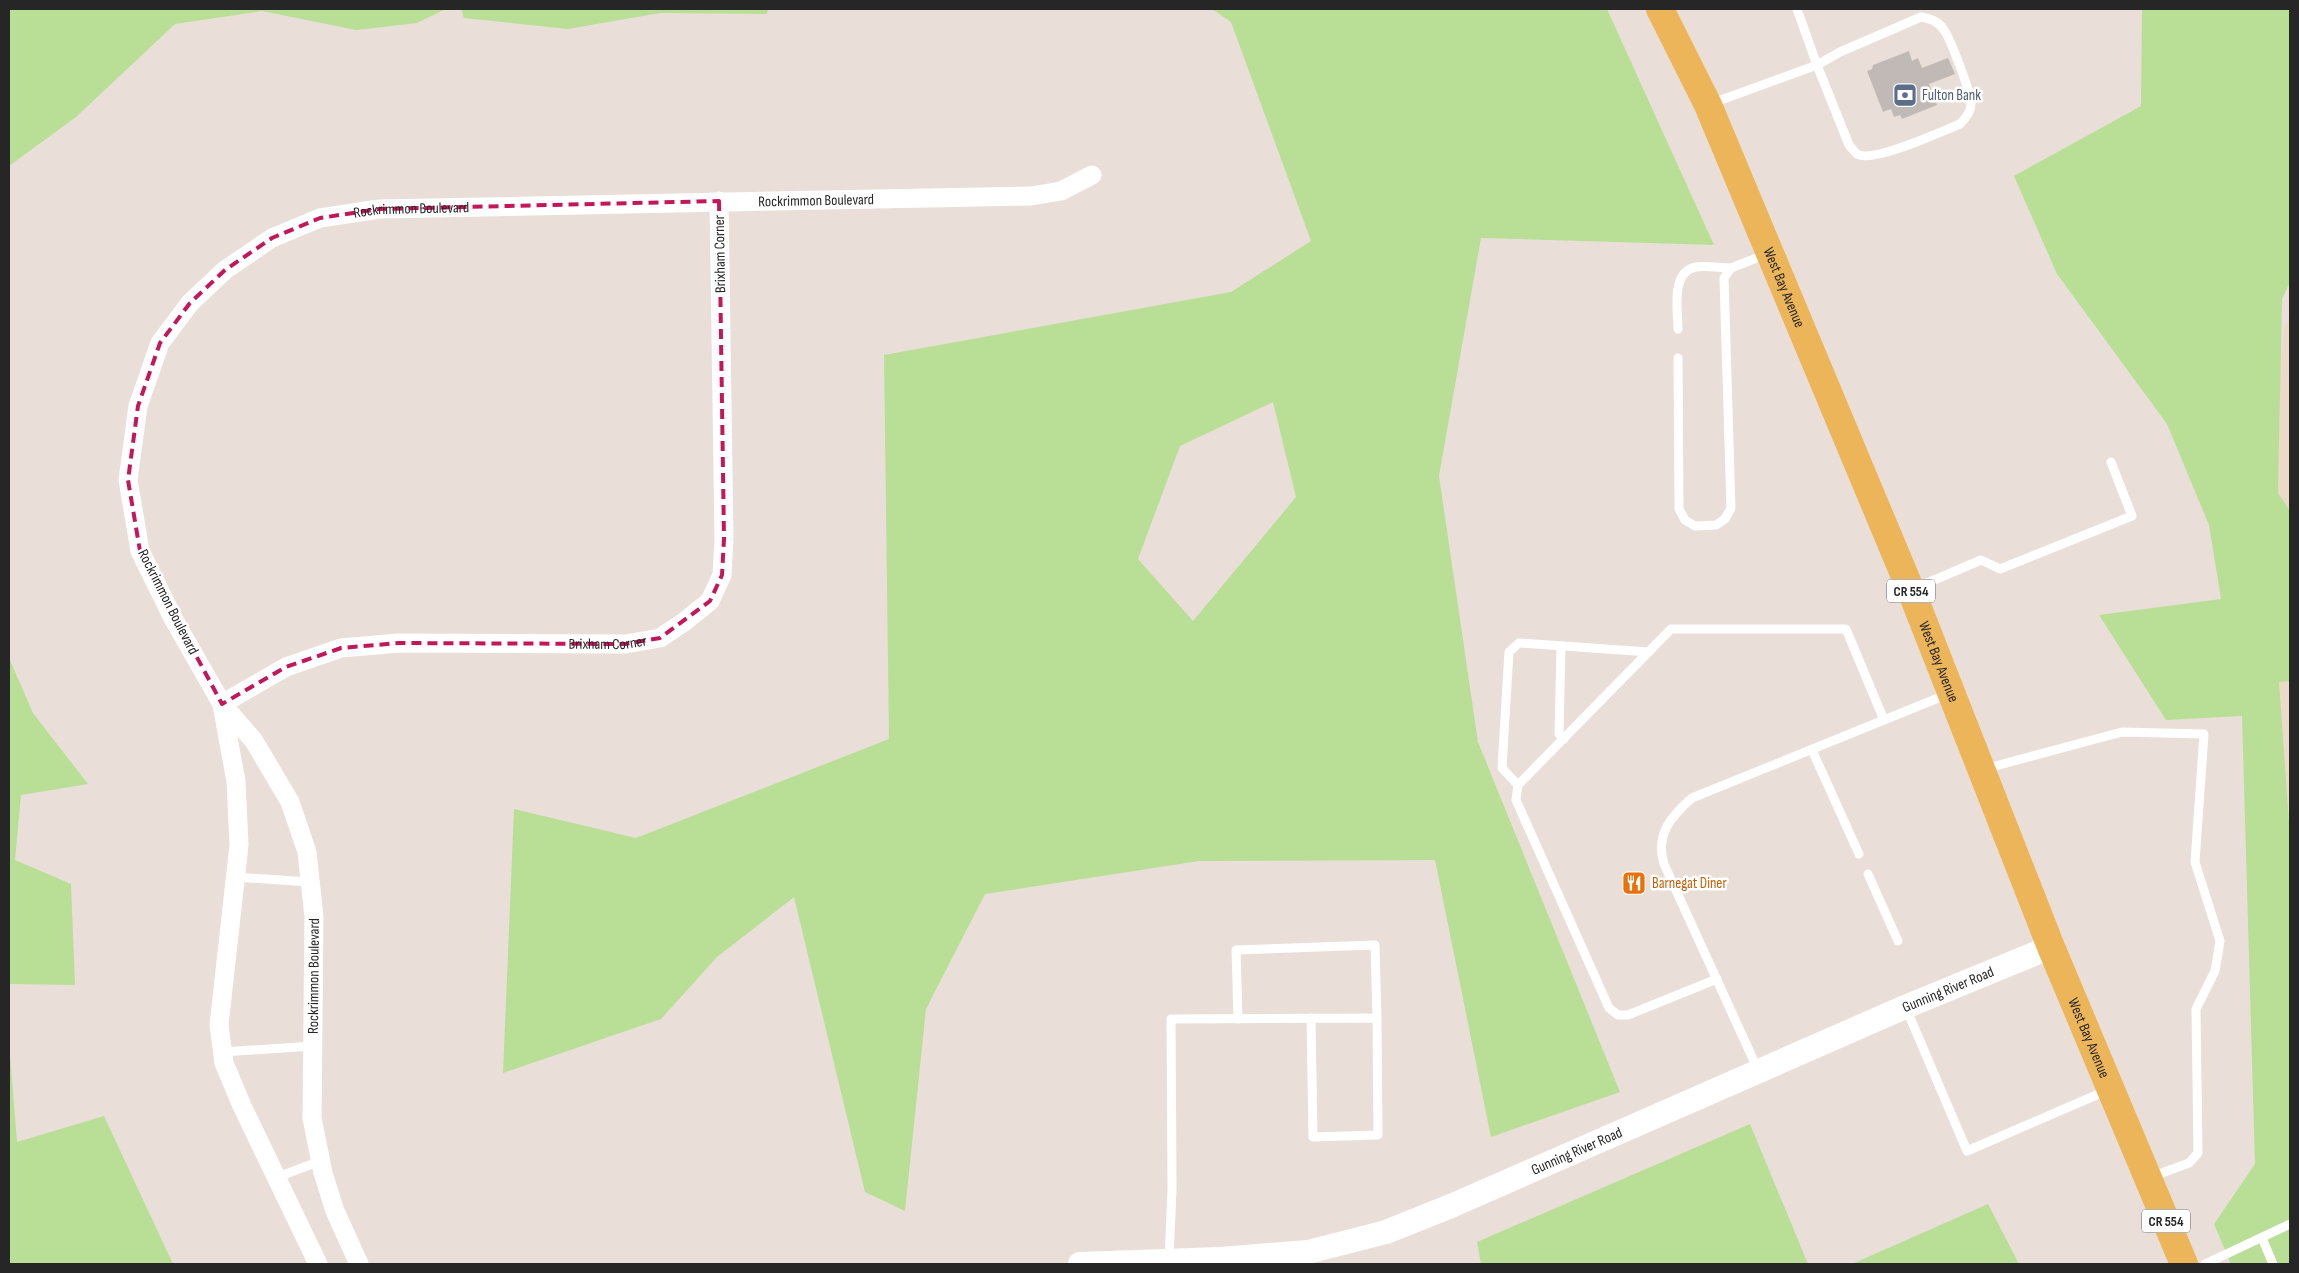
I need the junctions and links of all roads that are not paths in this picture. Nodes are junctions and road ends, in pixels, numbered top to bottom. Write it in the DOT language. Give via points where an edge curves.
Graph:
graph roads {
  1 [pos="1660,9"];
  2 [pos="1797,9"];
  3 [pos="1817,64"];
  4 [pos="1708,105"];
  5 [pos="1092,175"];
  6 [pos="719,201"];
  7 [pos="1770,253"];
  8 [pos="1731,268"];
  9 [pos="1678,329"];
  10 [pos="1678,358"];
  11 [pos="2111,462"];
  12 [pos="1910,590"];
  13 [pos="1561,646"];
  14 [pos="1649,652"];
  15 [pos="1951,693"];
  16 [pos="222,704"];
  17 [pos="1884,720"];
  18 [pos="1564,739"];
  19 [pos="1812,750"];
  20 [pos="1981,769"];
  21 [pos="1518,785"];
  22 [pos="1859,854"];
  23 [pos="1868,874"];
  24 [pos="235,877"];
  25 [pos="310,882"];
  26 [pos="1898,940"];
  27 [pos="2051,947"];
  28 [pos="1717,979"];
  29 [pos="1905,1007"];
  30 [pos="1238,1018"];
  31 [pos="1311,1018"];
  32 [pos="1377,1018"];
  33 [pos="312,1046"];
  34 [pos="222,1052"];
  35 [pos="1759,1072"];
  36 [pos="2110,1088"];
  37 [pos="320,1161"];
  38 [pos="278,1177"];
  39 [pos="2148,1179"];
  40 [pos="2290,1224"];
  41 [pos="2262,1238"];
  42 [pos="1169,1260"];
  43 [pos="318,1264"];
  44 [pos="359,1264"];
  45 [pos="1080,1264"];
  46 [pos="2184,1264"];
  47 [pos="2205,1264"];
  48 [pos="2273,1264"];
  1 -- 4 [label="main road, West Bay Avenue / CR 554"];
  2 -- 3 [label="lane"];
  3 -- 3 [label="lane" via="1850,145 1857,154 1866,156 1896,149 1960,124 1972,106 1969,90 1944,30 1934,20 1921,18"];
  3 -- 4 [label="lane"];
  4 -- 7 [label="main road, West Bay Avenue / CR 554"];
  5 -- 6 [label="street, Rockrimmon Boulevard" via="1061,191 1031,196"];
  6 -- 16 [label="street, Brixham Corner" via="724,539 722,575 710,601 660,638 626,644 398,643 341,648 286,667"];
  6 -- 16 [label="street, Rockrimmon Boulevard" via="379,209 320,218 272,238 225,270 190,303 160,343 138,406 128,480 140,551 174,620"];
  7 -- 8 [label="lane"];
  7 -- 12 [label="main road, West Bay Avenue / CR 554"];
  8 -- 9 [label="lane" via="1695,267 1685,272 1678,283"];
  8 -- 10 [label="lane" via="1724,278 1723,290 1731,508 1716,526 1695,526 1685,520 1679,509"];
  11 -- 12 [label="lane" via="2132,516 2000,569 1981,560"];
  12 -- 15 [label="main road, West Bay Avenue / CR 554"];
  13 -- 14 [label="lane"];
  13 -- 18 [label="lane" via="1560,734"];
  13 -- 21 [label="lane" via="1519,643 1509,652 1502,768"];
  14 -- 17 [label="lane" via="1672,629 1846,628"];
  14 -- 18 [label="lane"];
  15 -- 17 [label="lane"];
  15 -- 20 [label="main road, West Bay Avenue / CR 554"];
  16 -- 24 [label="street, Rockrimmon Boulevard" via="236,781 239,845"];
  16 -- 25 [label="street, Rockrimmon Boulevard" via="254,741 290,802 307,852"];
  17 -- 19 [label="lane"];
  18 -- 21 [label="lane"];
  19 -- 22 [label="lane"];
  19 -- 28 [label="lane" via="1692,798 1675,813 1665,830 1660,850 1664,864"];
  20 -- 27 [label="main road, West Bay Avenue / CR 554"];
  20 -- 39 [label="lane" via="2122,732 2204,734 2195,862 2220,941 2215,971 2196,1010 2198,1153 2189,1163"];
  21 -- 28 [label="lane" via="1516,800 1609,1008 1618,1015 1628,1014"];
  23 -- 26 [label="lane"];
  24 -- 25 [label="lane"];
  24 -- 34 [label="street, Rockrimmon Boulevard" via="219,1025"];
  25 -- 33 [label="street, Rockrimmon Boulevard" via="314,917"];
  27 -- 29 [label="street, Gunning River Road"];
  27 -- 36 [label="main road, West Bay Avenue / CR 554"];
  28 -- 35 [label="lane"];
  29 -- 35 [label="street, Gunning River Road"];
  29 -- 36 [label="lane" via="1967,1151"];
  30 -- 31 [label="lane"];
  30 -- 32 [label="lane" via="1236,950 1374,945"];
  30 -- 42 [label="lane" via="1171,1019"];
  31 -- 32 [label="lane"];
  31 -- 32 [label="lane" via="1313,1137 1378,1135"];
  33 -- 34 [label="lane"];
  33 -- 37 [label="street, Rockrimmon Boulevard" via="312,1118"];
  34 -- 38 [label="street, Rockrimmon Boulevard" via="242,1106"];
  35 -- 42 [label="street, Gunning River Road" via="1386,1232 1308,1252"];
  36 -- 39 [label="main road, West Bay Avenue / CR 554"];
  37 -- 38 [label="lane"];
  37 -- 44 [label="street, Rockrimmon Boulevard" via="334,1211"];
  38 -- 43 [label="street, Rockrimmon Boulevard"];
  39 -- 46 [label="main road, West Bay Avenue / CR 554"];
  40 -- 41 [label="lane"];
  41 -- 47 [label="lane"];
  41 -- 48 [label="lane"];
  42 -- 45 [label="street, Gunning River Road"];
}
